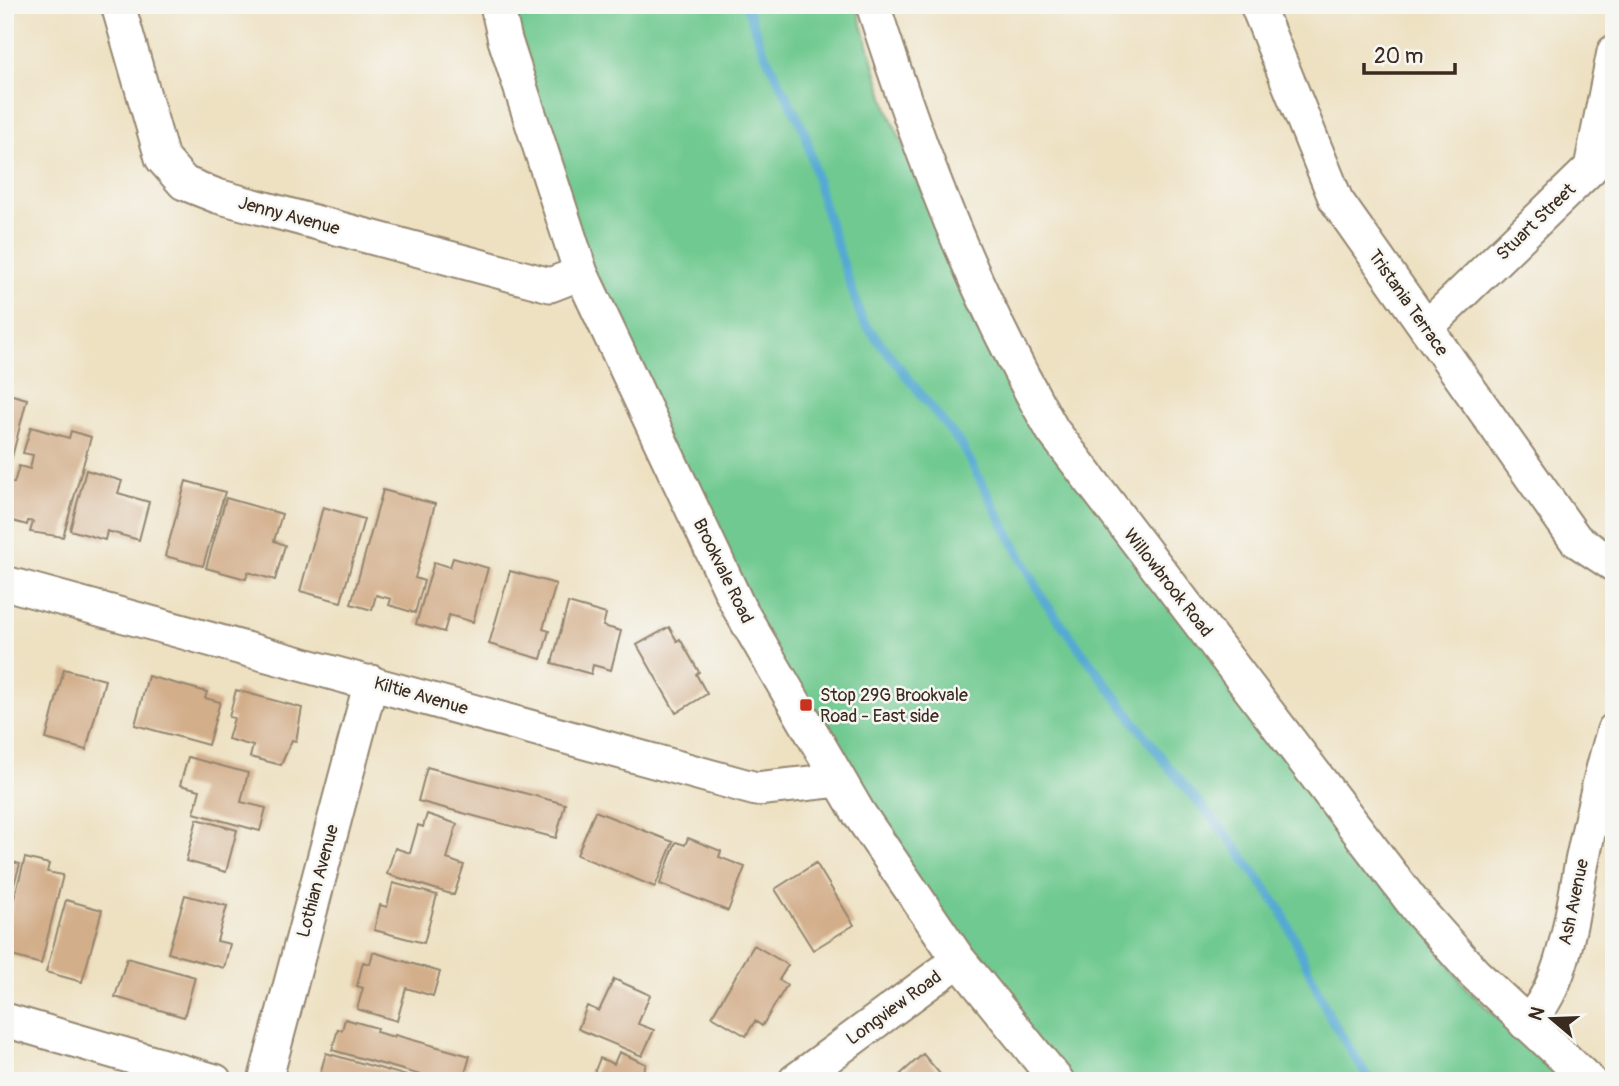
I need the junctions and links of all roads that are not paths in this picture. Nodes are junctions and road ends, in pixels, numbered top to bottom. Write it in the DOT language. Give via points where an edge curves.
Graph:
graph roads {
  1 [pos="118,5"];
  2 [pos="497,5"];
  3 [pos="873,5"];
  4 [pos="1257,5"];
  5 [pos="1614,52"];
  6 [pos="581,273"];
  7 [pos="1426,328"];
  8 [pos="1614,565"];
  9 [pos="5,583"];
  10 [pos="371,682"];
  11 [pos="1614,730"];
  12 [pos="839,780"];
  13 [pos="959,960"];
  14 [pos="5,1020"];
  15 [pos="1525,1023"];
  16 [pos="215,1081"];
  17 [pos="265,1081"];
  18 [pos="795,1081"];
  19 [pos="1057,1081"];
  20 [pos="1589,1081"];
  1 -- 6 [label="street, Jenny Avenue" via="162,158 184,183 218,197 550,285"];
  2 -- 6 [label="street, Brookvale Road"];
  3 -- 15 [label="street, Willowbrook Road" via="903,99 972,276 1014,364 1053,431 1420,912"];
  4 -- 7 [label="street, Tristania Terrace" via="1336,200"];
  5 -- 7 [label="street, Stuart Street" via="1591,168"];
  6 -- 12 [label="street, Brookvale Road" via="739,608"];
  7 -- 8 [label="street, Tristania Terrace" via="1576,540"];
  9 -- 10 [label="street, Kiltie Avenue"];
  10 -- 12 [label="street, Kiltie Avenue" via="756,789"];
  10 -- 17 [label="street, Lothian Avenue"];
  11 -- 15 [label="street, Ash Avenue" via="1560,962 1549,993"];
  12 -- 13 [label="street, Brookvale Road"];
  13 -- 18 [label="street, Longview Road"];
  13 -- 19 [label="street, Brookvale Road"];
  14 -- 16 [label="street"];
  15 -- 20 [label="street, Willowbrook Road"];
}
